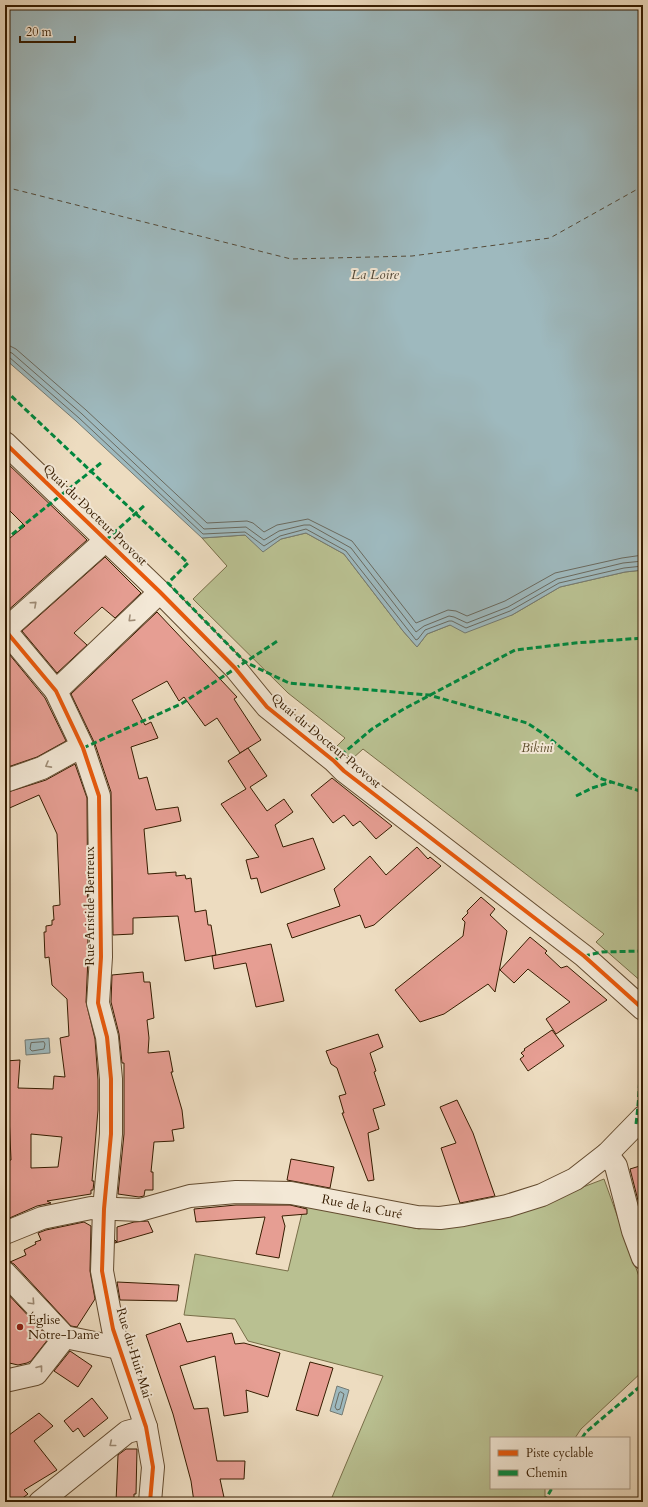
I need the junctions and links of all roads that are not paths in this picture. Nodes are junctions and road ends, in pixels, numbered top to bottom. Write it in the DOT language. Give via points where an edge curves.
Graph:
graph roads {
  1 [pos="5,443"];
  2 [pos="106,540"];
  3 [pos="160,592"];
  4 [pos="5,630"];
  5 [pos="56,691"];
  6 [pos="83,748"];
  7 [pos="5,781"];
  8 [pos="643,1009"];
  9 [pos="643,1117"];
  10 [pos="607,1154"];
  11 [pos="104,1209"];
  12 [pos="5,1233"];
  13 [pos="643,1258"];
  14 [pos="5,1273"];
  15 [pos="65,1337"];
  16 [pos="119,1348"];
  17 [pos="5,1381"];
  18 [pos="146,1427"];
  19 [pos="151,1501"];
  20 [pos="40,1502"];
  1 -- 2 [label="street, Quai du Docteur Provost"];
  2 -- 3 [label="street, Quai du Docteur Provost"];
  4 -- 2 [label="street, one-way"];
  3 -- 5 [label="street, one-way"];
  3 -- 8 [label="street, Quai du Docteur Provost" via="235,668 267,707 344,771 584,956"];
  4 -- 5 [label="street, Rue Aristide Bertreux"];
  5 -- 6 [label="street, Rue Aristide Bertreux"];
  6 -- 7 [label="street, one-way" via="42,768"];
  6 -- 11 [label="street, Rue Aristide Bertreux" via="99,796 101,957 98,1003 107,1037 111,1079 111,1134"];
  9 -- 10 [label="street, Rue de la Curé"];
  10 -- 11 [label="street, Rue de la Curé" via="575,1179 542,1195 507,1206 448,1217 417,1218 291,1193 267,1192 190,1196 140,1210"];
  10 -- 13 [label="street" via="616,1166"];
  11 -- 12 [label="street, Rue de la Curé" via="91,1208 42,1218"];
  11 -- 16 [label="street, Rue du Huit Mai" via="102,1271"];
  14 -- 15 [label="street, one-way"];
  15 -- 16 [label="street"];
  17 -- 15 [label="street, one-way" via="36,1374"];
  16 -- 18 [label="street, Rue du Huit Mai"];
  18 -- 19 [label="street, Rue du Huit Mai" via="153,1466"];
  18 -- 20 [label="street, one-way" via="127,1432"];
}
